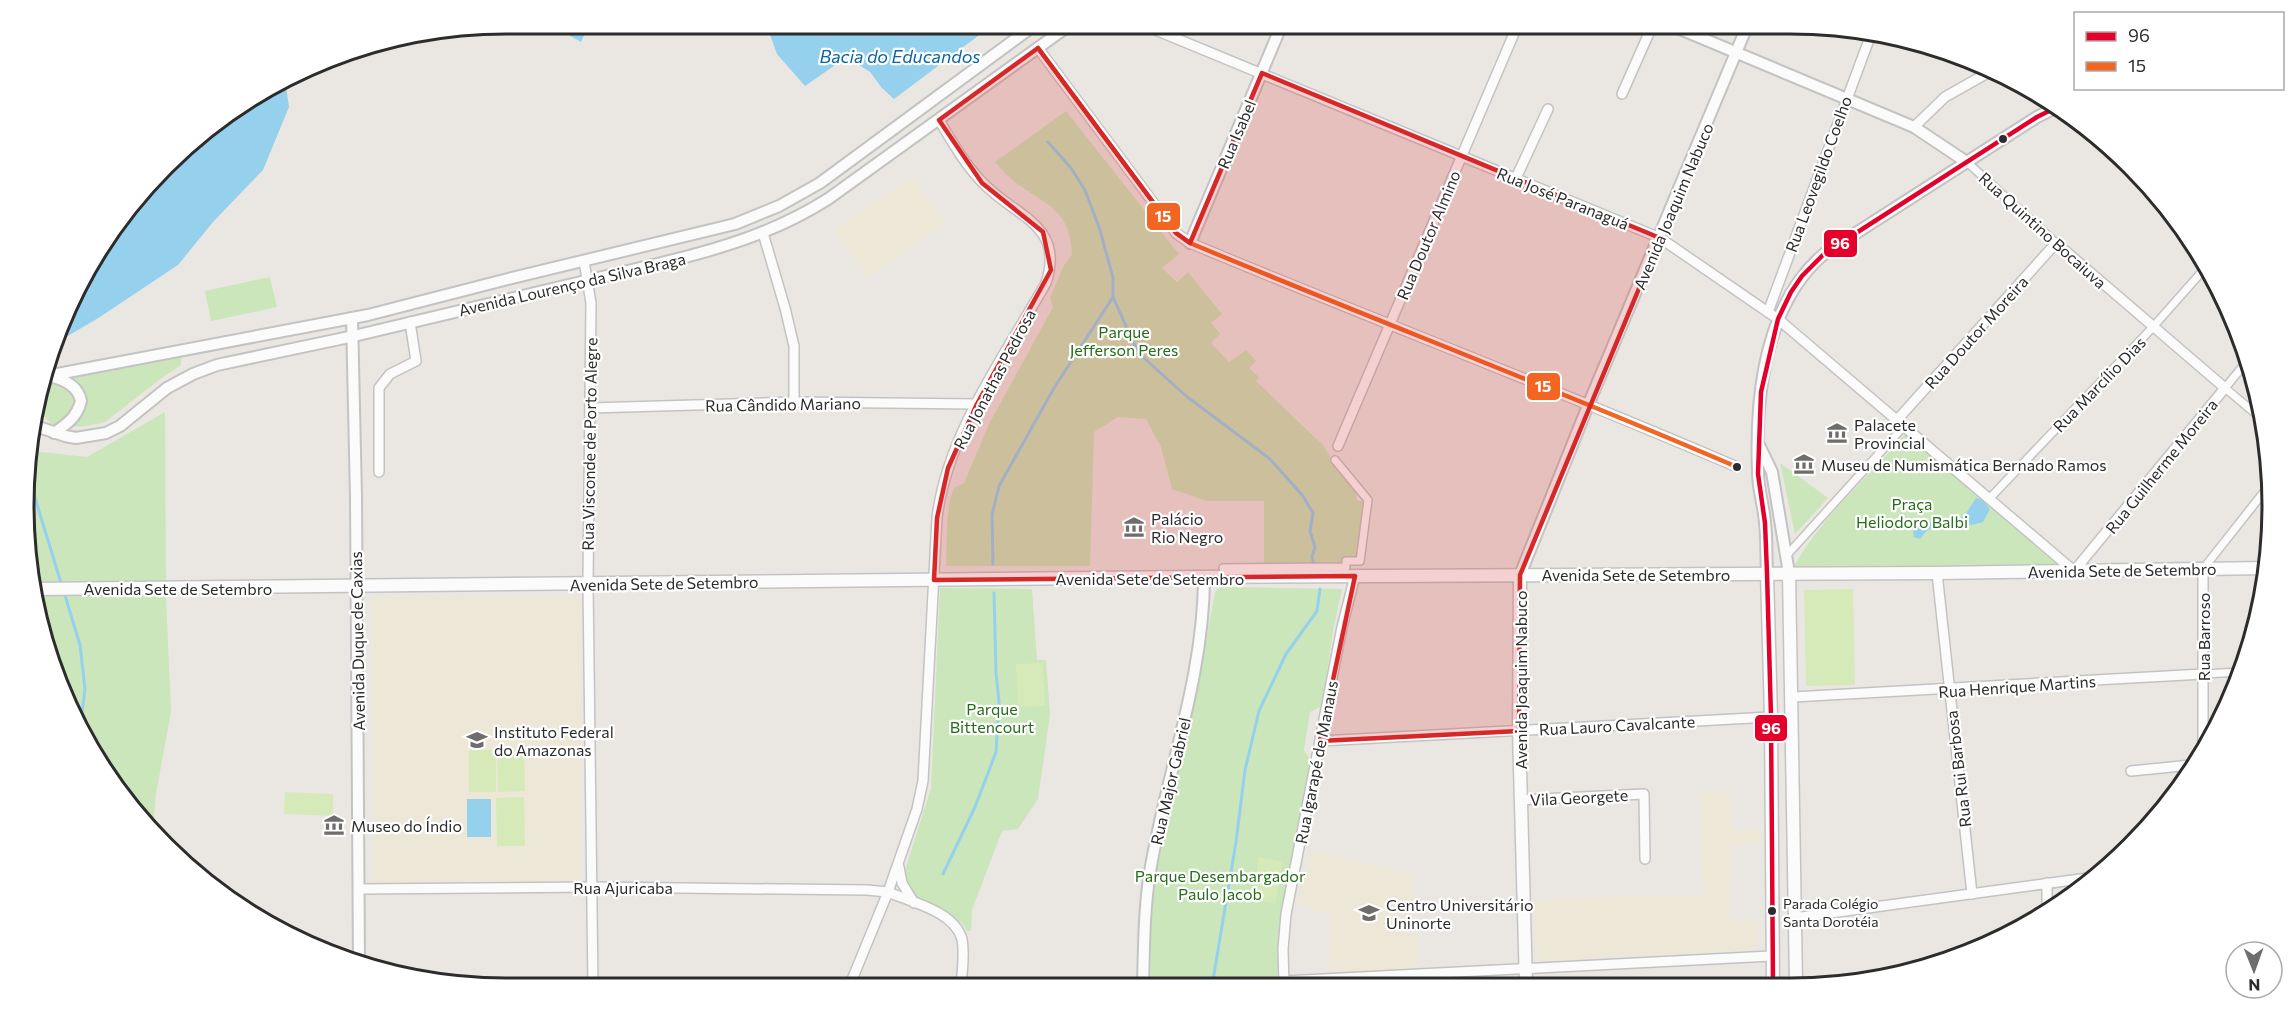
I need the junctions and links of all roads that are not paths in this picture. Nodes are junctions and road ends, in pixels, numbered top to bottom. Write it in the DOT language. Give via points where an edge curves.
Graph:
graph roads {
  1 [pos="1022,34"];
  2 [pos="1057,34"];
  3 [pos="1165,34"];
  4 [pos="1278,34"];
  5 [pos="1514,34"];
  6 [pos="1649,34"];
  7 [pos="1694,34"];
  8 [pos="1744,34"];
  9 [pos="1868,42"];
  10 [pos="1038,48"];
  11 [pos="1737,51"];
  12 [pos="1262,73"];
  13 [pos="1982,75"];
  14 [pos="959,81"];
  15 [pos="1622,94"];
  16 [pos="972,97"];
  17 [pos="1847,98"];
  18 [pos="1548,109"];
  19 [pos="2048,112"];
  20 [pos="939,120"];
  21 [pos="1914,127"];
  22 [pos="1462,157"];
  23 [pos="1968,163"];
  24 [pos="1516,178"];
  25 [pos="763,233"];
  26 [pos="693,236"];
  27 [pos="1660,238"];
  28 [pos="1190,243"];
  29 [pos="2056,243"];
  30 [pos="698,254"];
  31 [pos="584,261"];
  32 [pos="2200,274"];
  33 [pos="589,279"];
  34 [pos="1768,312"];
  35 [pos="352,318"];
  36 [pos="1778,319"];
  37 [pos="410,322"];
  38 [pos="1389,326"];
  39 [pos="2153,327"];
  40 [pos="354,336"];
  41 [pos="2241,369"];
  42 [pos="54,375"];
  43 [pos="53,378"];
  44 [pos="2225,388"];
  45 [pos="794,402"];
  46 [pos="977,404"];
  47 [pos="1589,404"];
  48 [pos="590,408"];
  49 [pos="2251,410"];
  50 [pos="1900,423"];
  51 [pos="42,428"];
  52 [pos="54,433"];
  53 [pos="1758,442"];
  54 [pos="1338,446"];
  55 [pos="1335,460"];
  56 [pos="1737,467"];
  57 [pos="379,472"];
  58 [pos="2261,495"];
  59 [pos="1990,498"];
  60 [pos="1787,555"];
  61 [pos="1223,568"];
  62 [pos="2257,568"];
  63 [pos="2203,569"];
  64 [pos="2074,571"];
  65 [pos="1767,573"];
  66 [pos="1789,573"];
  67 [pos="1937,573"];
  68 [pos="1520,575"];
  69 [pos="1355,576"];
  70 [pos="1203,577"];
  71 [pos="934,580"];
  72 [pos="588,584"];
  73 [pos="356,587"];
  74 [pos="42,589"];
  75 [pos="2231,672"];
  76 [pos="2203,674"];
  77 [pos="1948,690"];
  78 [pos="1793,697"];
  79 [pos="1770,717"];
  80 [pos="1519,731"];
  81 [pos="2203,733"];
  82 [pos="1320,741"];
  83 [pos="2183,766"];
  84 [pos="2131,771"];
  85 [pos="1521,800"];
  86 [pos="900,858"];
  87 [pos="1645,859"];
  88 [pos="2078,879"];
  89 [pos="2047,883"];
  90 [pos="592,887"];
  91 [pos="359,889"];
  92 [pos="888,891"];
  93 [pos="1972,894"];
  94 [pos="2047,901"];
  95 [pos="915,904"];
  96 [pos="1794,918"];
  97 [pos="359,954"];
  98 [pos="1771,956"];
  99 [pos="1525,968"];
  100 [pos="593,978"];
  101 [pos="853,978"];
  102 [pos="962,978"];
  103 [pos="1144,978"];
  104 [pos="1284,978"];
  105 [pos="1364,978"];
  106 [pos="1526,978"];
  107 [pos="1773,978"];
  108 [pos="1796,978"];
  1 -- 14 [label="street, Avenida Lourenço da Silva Braga"];
  2 -- 10 [label="street, Avenida Lourenço da Silva Braga"];
  3 -- 12 [label="street, Rua José Paranaguá"];
  4 -- 12 [label="street, Rua Isabel"];
  5 -- 22 [label="street, Rua Doutor Almino"];
  6 -- 15 [label="street"];
  7 -- 11 [label="street, Rua Quintino Bocaiuva"];
  8 -- 11 [label="street, Avenida Joaquim Nabuco"];
  9 -- 17 [label="street, Rua Leovegildo Coelho"];
  10 -- 16 [label="street, Avenida Lourenço da Silva Braga"];
  10 -- 28 [label="street" via="1176,233"];
  11 -- 17 [label="street, Rua Quintino Bocaiuva"];
  11 -- 27 [label="street, Avenida Joaquim Nabuco"];
  12 -- 22 [label="street, Rua José Paranaguá"];
  12 -- 28 [label="street, Rua Isabel"];
  13 -- 21 [label="street" via="1945,97"];
  14 -- 16 [label="street"];
  14 -- 26 [label="street, Avenida Lourenço da Silva Braga" via="801,195 759,216"];
  16 -- 20 [label="street, Avenida Lourenço da Silva Braga"];
  17 -- 21 [label="street, Rua Quintino Bocaiuva"];
  17 -- 34 [label="street, Rua Leovegildo Coelho"];
  18 -- 24 [label="street"];
  19 -- 23 [label="street"];
  20 -- 25 [label="street, Avenida Lourenço da Silva Braga" via="811,210"];
  20 -- 46 [label="street, Rua Jonathas Pedrosa" via="982,183 1043,232 1051,257 1046,283"];
  21 -- 23 [label="street, Rua Quintino Bocaiuva"];
  22 -- 24 [label="street, Rua José Paranaguá"];
  22 -- 38 [label="street, Rua Doutor Almino"];
  23 -- 29 [label="street, Rua Quintino Bocaiuva"];
  23 -- 36 [label="street" via="1825,253 1802,276"];
  24 -- 27 [label="street, Rua José Paranaguá"];
  25 -- 30 [label="street, Avenida Lourenço da Silva Braga"];
  25 -- 45 [label="street" via="794,346"];
  26 -- 30 [label="street"];
  26 -- 31 [label="street, Avenida Lourenço da Silva Braga"];
  27 -- 34 [label="street, Rua José Paranaguá"];
  27 -- 47 [label="street, Avenida Joaquim Nabuco"];
  28 -- 38 [label="street"];
  29 -- 39 [label="street, Rua Quintino Bocaiuva"];
  29 -- 50 [label="street, Rua Doutor Moreira"];
  30 -- 33 [label="street, Avenida Lourenço da Silva Braga"];
  31 -- 33 [label="street, Rua Visconde de Porto Alegre"];
  31 -- 35 [label="street, Avenida Lourenço da Silva Braga"];
  32 -- 39 [label="street, Rua Marcílio Dias"];
  33 -- 37 [label="street, Avenida Lourenço da Silva Braga"];
  33 -- 48 [label="street, Rua Visconde de Porto Alegre"];
  34 -- 36 [label="street, Rua José Paranaguá"];
  35 -- 40 [label="street, Avenida Duque de Caxias"];
  35 -- 42 [label="street, Avenida Lourenço da Silva Braga"];
  36 -- 50 [label="street, Rua José Paranaguá"];
  36 -- 53 [label="street" via="1761,392"];
  37 -- 40 [label="street, Avenida Lourenço da Silva Braga"];
  37 -- 57 [label="street" via="416,361 390,374 379,387"];
  38 -- 47 [label="street"];
  38 -- 54 [label="street, Rua Doutor Almino"];
  39 -- 44 [label="street, Rua Quintino Bocaiuva"];
  39 -- 59 [label="street, Rua Marcílio Dias"];
  40 -- 52 [label="street, Avenida Lourenço da Silva Braga" via="217,364 167,388 106,433 76,438"];
  40 -- 73 [label="street, Avenida Duque de Caxias"];
  41 -- 44 [label="street, Rua Guilherme Moreira"];
  43 -- 52 [label="street" via="69,383 81,401 75,416"];
  44 -- 49 [label="street, Rua Quintino Bocaiuva"];
  44 -- 64 [label="street, Rua Guilherme Moreira"];
  45 -- 46 [label="street, Rua Cândido Mariano"];
  45 -- 48 [label="street, Rua Cândido Mariano"];
  46 -- 71 [label="street, Rua Jonathas Pedrosa" via="942,485"];
  47 -- 56 [label="street"];
  47 -- 68 [label="street, Avenida Joaquim Nabuco"];
  48 -- 72 [label="street, Rua Visconde de Porto Alegre"];
  50 -- 59 [label="street, Rua José Paranaguá"];
  50 -- 60 [label="street"];
  51 -- 52 [label="street, Avenida Lourenço da Silva Braga"];
  53 -- 60 [label="street" via="1772,472"];
  53 -- 65 [label="street"];
  55 -- 61 [label="street" via="1368,500 1360,561 1346,561 1346,567"];
  58 -- 63 [label="street"];
  59 -- 64 [label="street, Rua José Paranaguá"];
  60 -- 66 [label="street"];
  62 -- 63 [label="main road, Avenida Sete de Setembro"];
  63 -- 64 [label="main road, Avenida Sete de Setembro"];
  63 -- 76 [label="street, Rua Barroso"];
  64 -- 67 [label="main road, Avenida Sete de Setembro"];
  65 -- 66 [label="main road, Avenida Sete de Setembro"];
  65 -- 68 [label="main road, Avenida Sete de Setembro"];
  65 -- 79 [label="main road"];
  66 -- 67 [label="main road, Avenida Sete de Setembro"];
  66 -- 78 [label="main road"];
  67 -- 77 [label="street, Rua Rui Barbosa"];
  68 -- 69 [label="main road, Avenida Sete de Setembro"];
  68 -- 80 [label="main road, Avenida Joaquim Nabuco"];
  69 -- 70 [label="main road, Avenida Sete de Setembro"];
  69 -- 82 [label="street, Rua Igarapé de Manaus" via="1341,627"];
  70 -- 71 [label="main road, Avenida Sete de Setembro"];
  70 -- 103 [label="street, Rua Major Gabriel" via="1192,681 1150,874"];
  71 -- 72 [label="main road, Avenida Sete de Setembro"];
  71 -- 86 [label="street, Rua Jonathas Pedrosa" via="923,781"];
  72 -- 73 [label="main road, Avenida Sete de Setembro"];
  72 -- 90 [label="street, Rua Visconde de Porto Alegre"];
  73 -- 74 [label="main road, Avenida Sete de Setembro"];
  73 -- 91 [label="street, Avenida Duque de Caxias"];
  75 -- 76 [label="street, Rua Henrique Martins"];
  76 -- 77 [label="street, Rua Henrique Martins"];
  76 -- 81 [label="street, Rua Barroso"];
  77 -- 78 [label="street, Rua Henrique Martins"];
  77 -- 93 [label="street, Rua Rui Barbosa"];
  78 -- 96 [label="main road"];
  79 -- 80 [label="street, Rua Lauro Cavalcante"];
  79 -- 98 [label="main road"];
  80 -- 82 [label="street, Rua Lauro Cavalcante"];
  80 -- 85 [label="main road, Avenida Joaquim Nabuco"];
  82 -- 104 [label="street, Rua Igarapé de Manaus" via="1286,914"];
  83 -- 84 [label="street"];
  85 -- 87 [label="street, Vila Georgete" via="1644,794"];
  85 -- 99 [label="main road, Avenida Joaquim Nabuco"];
  86 -- 92 [label="street, Rua Jonathas Pedrosa"];
  86 -- 95 [label="street, Rua Jonathas Pedrosa" via="902,883"];
  88 -- 89 [label="street"];
  89 -- 93 [label="street"];
  89 -- 94 [label="street"];
  90 -- 91 [label="street, Rua Ajuricaba"];
  90 -- 92 [label="street, Rua Ajuricaba"];
  90 -- 100 [label="street, Rua Visconde de Porto Alegre"];
  91 -- 97 [label="street, Avenida Duque de Caxias"];
  92 -- 95 [label="street, Rua Ajuricaba"];
  92 -- 101 [label="street, Rua Jonathas Pedrosa"];
  93 -- 96 [label="street"];
  95 -- 102 [label="street, Rua Ajuricaba" via="945,917 961,936"];
  96 -- 108 [label="main road"];
  98 -- 99 [label="street"];
  98 -- 107 [label="main road"];
  99 -- 105 [label="street"];
  99 -- 106 [label="main road, Avenida Joaquim Nabuco"];
}
